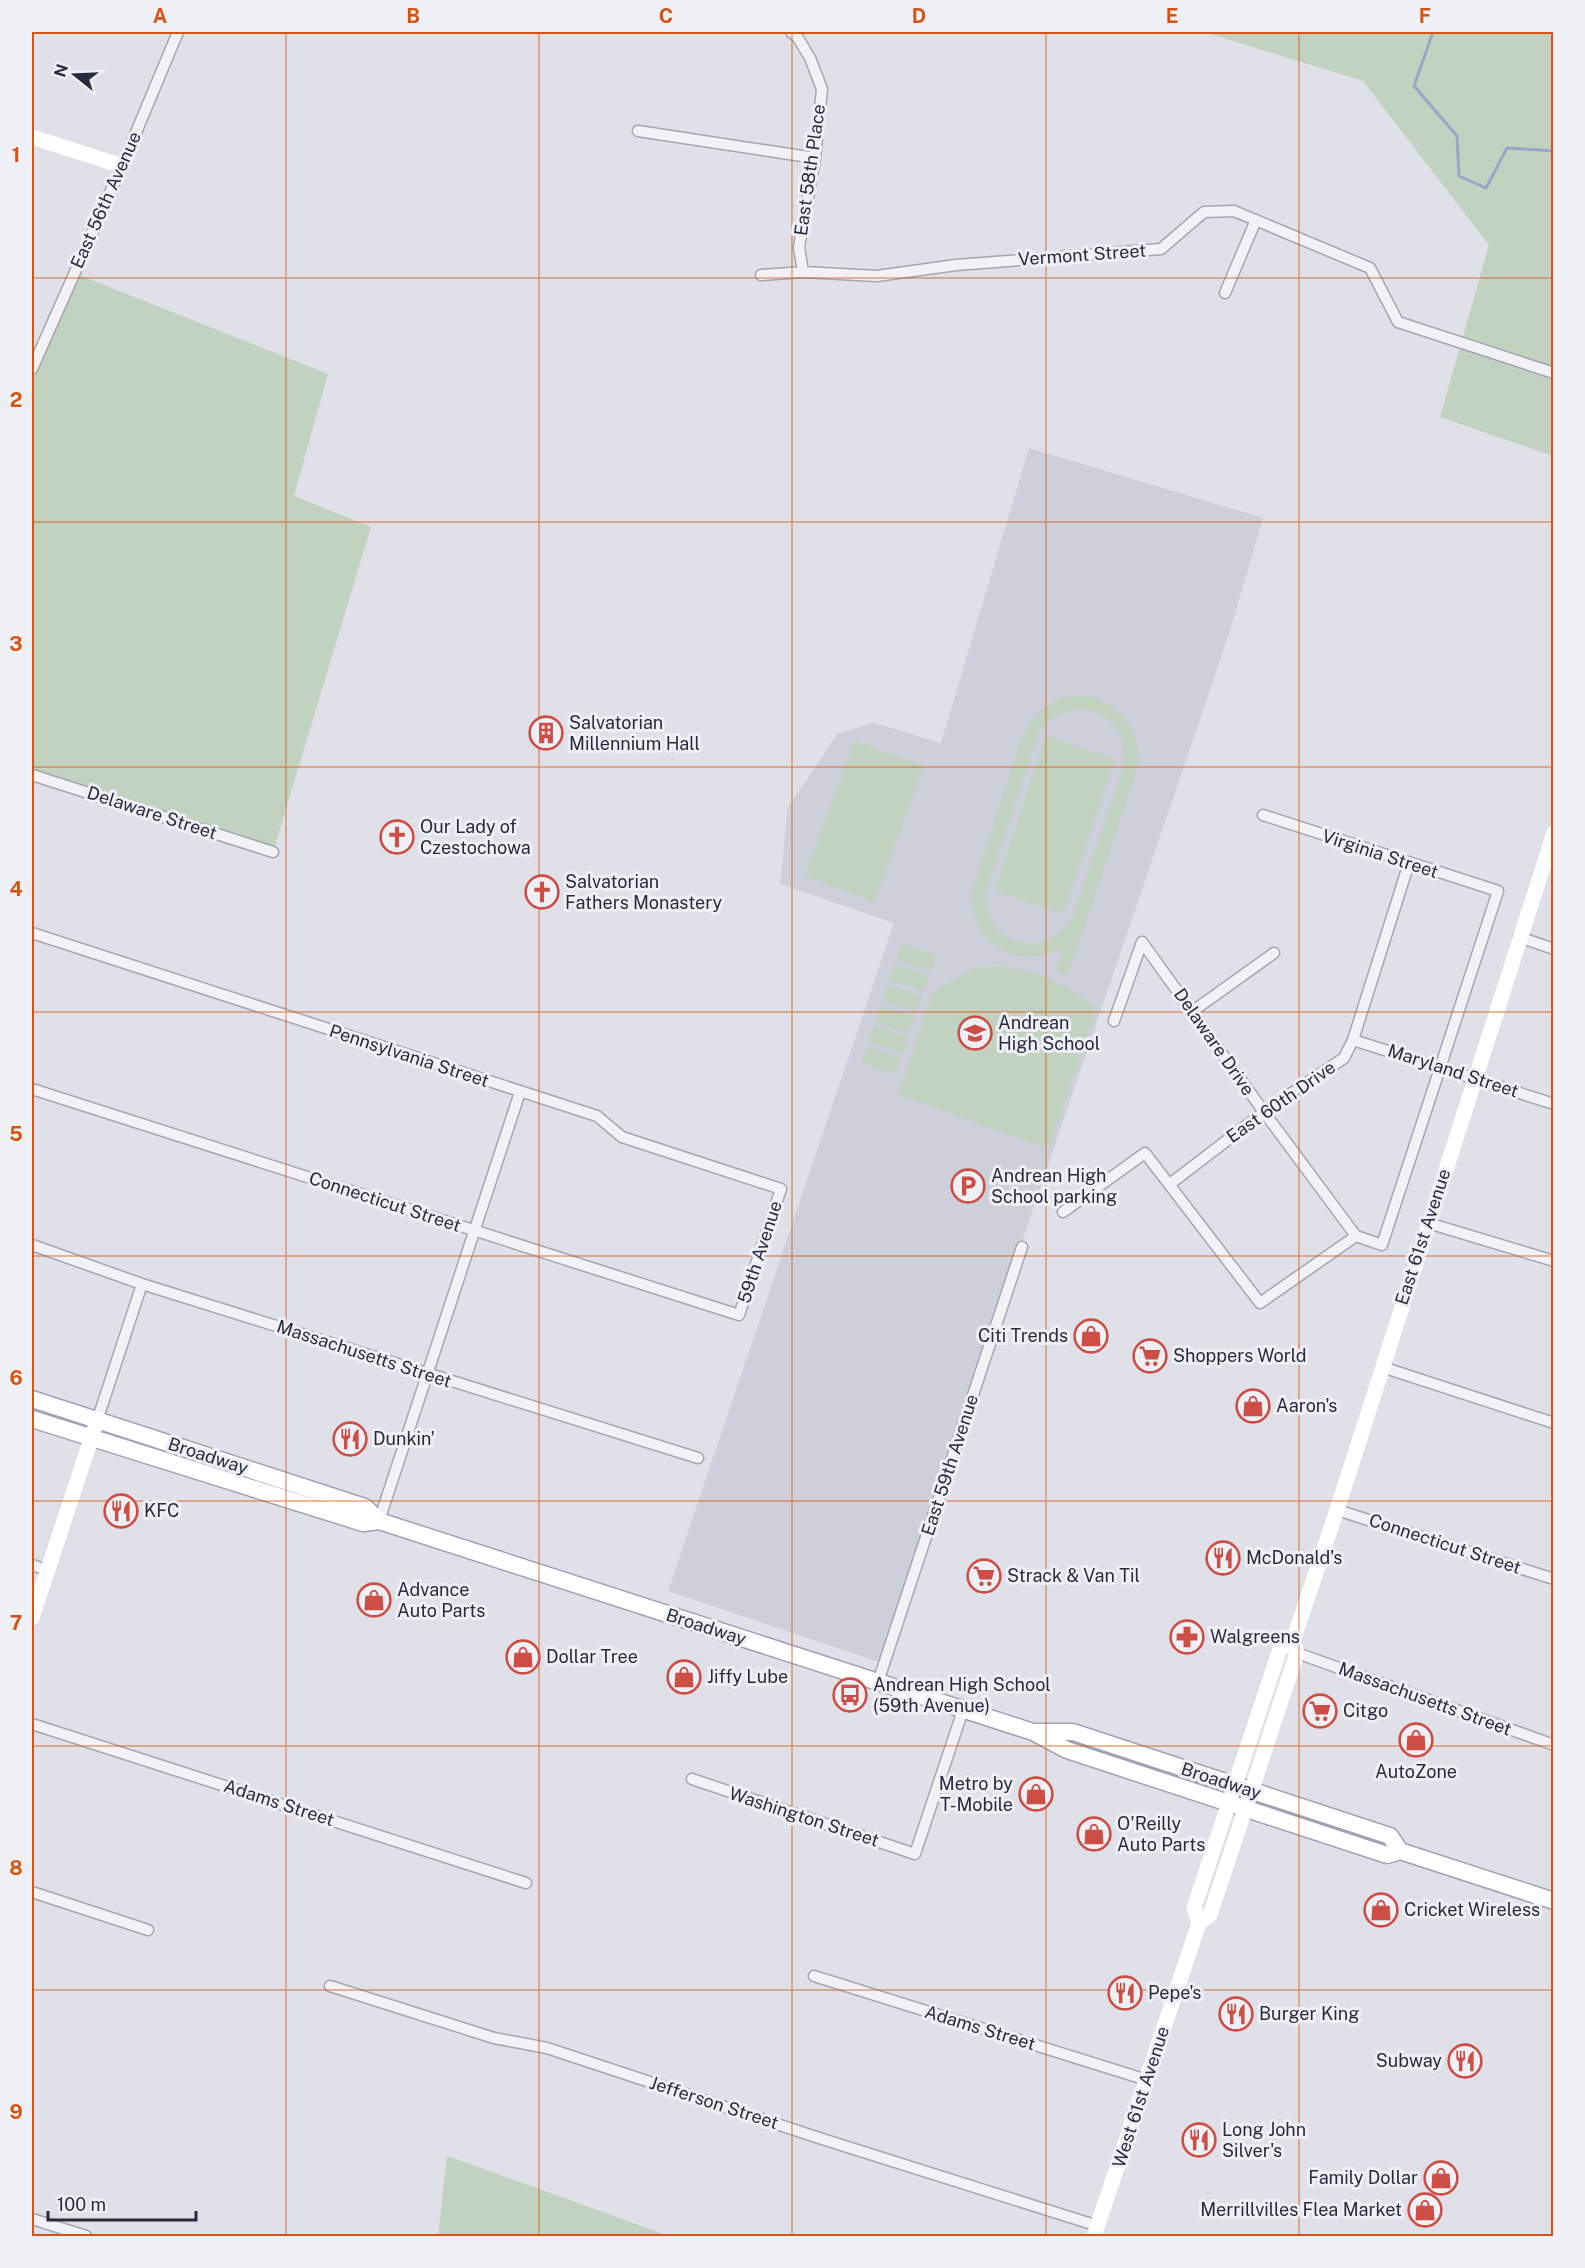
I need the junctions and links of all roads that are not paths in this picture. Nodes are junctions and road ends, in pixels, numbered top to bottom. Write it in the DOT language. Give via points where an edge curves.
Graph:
graph roads {
  1 [pos="178,32"];
  2 [pos="795,34"];
  3 [pos="639,131"];
  4 [pos="32,137"];
  5 [pos="815,158"];
  6 [pos="122,166"];
  7 [pos="1256,220"];
  8 [pos="803,272"];
  9 [pos="761,275"];
  10 [pos="1225,293"];
  11 [pos="32,369"];
  12 [pos="1554,373"];
  13 [pos="32,775"];
  14 [pos="1263,815"];
  15 [pos="1554,833"];
  16 [pos="273,852"];
  17 [pos="1409,863"];
  18 [pos="32,933"];
  19 [pos="1519,937"];
  20 [pos="1554,949"];
  21 [pos="1274,953"];
  22 [pos="1193,1011"];
  23 [pos="1114,1022"];
  24 [pos="1353,1040"];
  25 [pos="1441,1066"];
  26 [pos="1474,1077"];
  27 [pos="32,1089"];
  28 [pos="520,1092"];
  29 [pos="1554,1104"];
  30 [pos="1264,1112"];
  31 [pos="1170,1184"];
  32 [pos="781,1189"];
  33 [pos="1063,1212"];
  34 [pos="1428,1223"];
  35 [pos="476,1231"];
  36 [pos="1356,1236"];
  37 [pos="32,1245"];
  38 [pos="1022,1247"];
  39 [pos="1554,1260"];
  40 [pos="142,1284"];
  41 [pos="739,1316"];
  42 [pos="1382,1367"];
  43 [pos="428,1374"];
  44 [pos="32,1399"];
  45 [pos="32,1419"];
  46 [pos="97,1421"];
  47 [pos="1554,1423"];
  48 [pos="91,1438"];
  49 [pos="698,1458"];
  50 [pos="1337,1510"];
  51 [pos="379,1521"];
  52 [pos="32,1564"];
  53 [pos="48,1570"];
  54 [pos="1554,1579"];
  55 [pos="32,1618"];
  56 [pos="1295,1647"];
  57 [pos="878,1682"];
  58 [pos="963,1710"];
  59 [pos="32,1724"];
  60 [pos="1033,1732"];
  61 [pos="1554,1745"];
  62 [pos="692,1779"];
  63 [pos="1243,1789"];
  64 [pos="1237,1807"];
  65 [pos="1400,1851"];
  66 [pos="526,1883"];
  67 [pos="32,1892"];
  68 [pos="1554,1901"];
  69 [pos="148,1930"];
  70 [pos="814,1976"];
  71 [pos="330,1986"];
  72 [pos="1147,2080"];
  73 [pos="32,2218"];
  74 [pos="1096,2231"];
  75 [pos="86,2236"];
  1 -- 6 [label="street, East 56th Avenue"];
  2 -- 5 [label="street, East 58th Place" via="822,89"];
  3 -- 5 [label="street"];
  4 -- 6 [label="main road"];
  5 -- 8 [label="street, East 58th Place" via="799,247"];
  6 -- 11 [label="street, East 56th Avenue"];
  7 -- 8 [label="street, Vermont Street" via="1234,211 1204,212 1161,249 956,265 877,276"];
  7 -- 10 [label="street"];
  7 -- 12 [label="street, Vermont Street" via="1370,268 1398,322"];
  8 -- 9 [label="street, Vermont Street"];
  13 -- 16 [label="street, Delaware Street"];
  14 -- 17 [label="street, Virginia Street"];
  15 -- 19 [label="main road, East 61st Avenue"];
  17 -- 24 [label="street, East 60th Drive"];
  17 -- 25 [label="street, Virginia Street" via="1498,891"];
  18 -- 28 [label="street, Pennsylvania Street"];
  19 -- 20 [label="street"];
  19 -- 26 [label="main road, East 61st Avenue"];
  21 -- 22 [label="street"];
  22 -- 23 [label="street, Delaware Drive" via="1142,942"];
  22 -- 30 [label="street, Delaware Drive"];
  24 -- 25 [label="street, Maryland Street"];
  24 -- 30 [label="street, East 60th Drive" via="1344,1058"];
  25 -- 26 [label="street, Maryland Street"];
  25 -- 36 [label="street" via="1382,1245"];
  26 -- 29 [label="street, Maryland Street"];
  26 -- 34 [label="main road, East 61st Avenue"];
  27 -- 35 [label="street, Connecticut Street"];
  28 -- 32 [label="street, Pennsylvania Street" via="597,1116 622,1137"];
  28 -- 35 [label="street"];
  30 -- 31 [label="street, East 60th Drive"];
  30 -- 36 [label="street, Delaware Drive"];
  31 -- 33 [label="street" via="1145,1153"];
  31 -- 36 [label="street" via="1260,1303"];
  32 -- 41 [label="street, 59th Avenue"];
  34 -- 39 [label="street"];
  34 -- 42 [label="main road, East 61st Avenue"];
  35 -- 41 [label="street, Connecticut Street"];
  35 -- 43 [label="street"];
  37 -- 40 [label="street, Massachusetts Street"];
  38 -- 57 [label="street, East 59th Avenue"];
  40 -- 43 [label="street, Massachusetts Street"];
  40 -- 46 [label="street"];
  42 -- 47 [label="street"];
  42 -- 50 [label="main road, East 61st Avenue"];
  43 -- 49 [label="street, Massachusetts Street"];
  43 -- 51 [label="street"];
  44 -- 46 [label="main road, Broadway"];
  45 -- 48 [label="main road, Broadway"];
  46 -- 48 [label="main road"];
  46 -- 51 [label="main road, Broadway" via="365,1507"];
  48 -- 51 [label="main road, Broadway" via="363,1523"];
  48 -- 53 [label="main road"];
  50 -- 54 [label="street, Connecticut Street"];
  50 -- 56 [label="main road, East 61st Avenue"];
  51 -- 57 [label="main road, Broadway"];
  52 -- 53 [label="street"];
  53 -- 55 [label="main road"];
  56 -- 61 [label="street, Massachusetts Street"];
  56 -- 63 [label="main road, East 61st Avenue"];
  57 -- 58 [label="main road, Broadway"];
  58 -- 60 [label="main road, Broadway"];
  58 -- 62 [label="street, Washington Street" via="915,1854"];
  59 -- 66 [label="street, Adams Street"];
  60 -- 63 [label="main road, Broadway" via="1073,1732"];
  60 -- 64 [label="main road, Broadway" via="1067,1750"];
  63 -- 64 [label="main road, West 61st Avenue"];
  63 -- 65 [label="main road, Broadway" via="1390,1836"];
  64 -- 65 [label="main road, Broadway" via="1387,1855"];
  64 -- 72 [label="main road, West 61st Avenue" via="1210,1915 1198,1923"];
  65 -- 68 [label="main road, Broadway"];
  67 -- 69 [label="street"];
  70 -- 72 [label="street, Adams Street"];
  71 -- 74 [label="street, Jefferson Street" via="494,2038 547,2048"];
  72 -- 74 [label="main road, West 61st Avenue"];
  73 -- 75 [label="street"];
}
